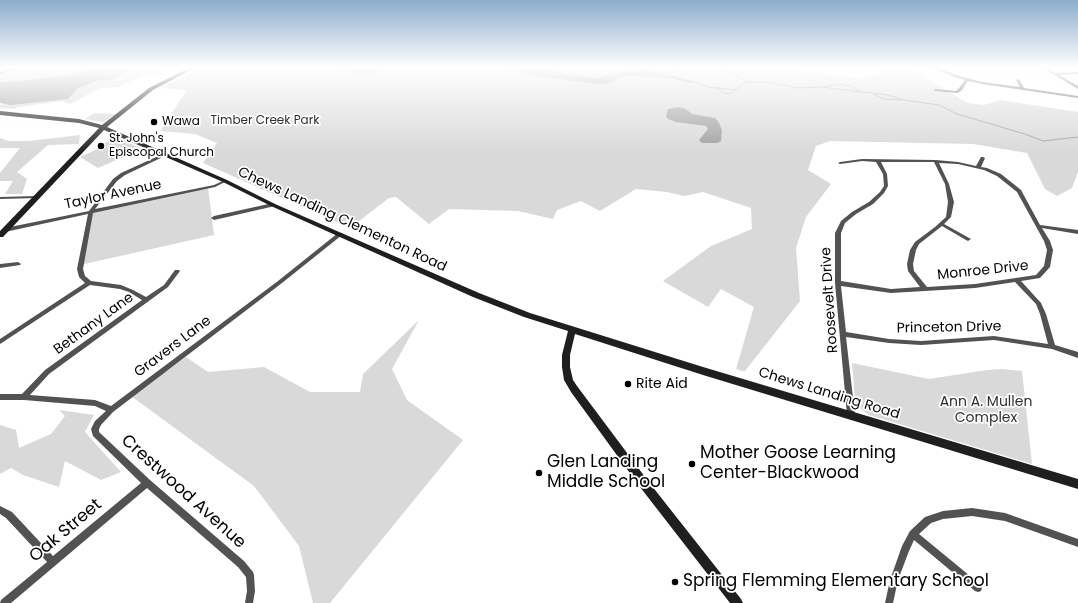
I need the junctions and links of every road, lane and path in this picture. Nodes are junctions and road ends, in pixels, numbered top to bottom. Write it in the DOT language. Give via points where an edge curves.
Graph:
graph roads {
  1 [pos="141,96"];
  2 [pos="1,114"];
  3 [pos="103,127"];
  4 [pos="165,154"];
  5 [pos="983,158"];
  6 [pos="878,160"];
  7 [pos="936,161"];
  8 [pos="840,163"];
  9 [pos="978,166"];
  10 [pos="226,181"];
  11 [pos="36,197"];
  12 [pos="0,198"];
  13 [pos="273,205"];
  14 [pos="91,212"];
  15 [pos="214,218"];
  16 [pos="941,224"];
  17 [pos="1039,226"];
  18 [pos="2,232"];
  19 [pos="1078,232"];
  20 [pos="340,234"];
  21 [pos="968,239"];
  22 [pos="18,264"];
  23 [pos="0,266"];
  24 [pos="177,271"];
  25 [pos="1016,280"];
  26 [pos="89,283"];
  27 [pos="838,283"];
  28 [pos="925,289"];
  29 [pos="146,300"];
  30 [pos="572,330"];
  31 [pos="843,334"];
  32 [pos="0,342"];
  33 [pos="1052,347"];
  34 [pos="1078,355"];
  35 [pos="0,397"];
  36 [pos="24,397"];
  37 [pos="111,410"];
  38 [pos="851,415"];
  39 [pos="147,483"];
  40 [pos="1078,484"];
  41 [pos="0,510"];
  42 [pos="913,534"];
  43 [pos="1078,542"];
  44 [pos="53,562"];
  45 [pos="978,588"];
  46 [pos="4,603"];
  47 [pos="249,603"];
  48 [pos="737,603"];
  49 [pos="889,603"];
  1 -- 3 [label="main road"];
  2 -- 3 [label="main road" via="79,121"];
  3 -- 4 [label="main road, Chews Landing Clementon Road"];
  3 -- 11 [label="main road"];
  4 -- 10 [label="main road, Chews Landing Clementon Road"];
  4 -- 14 [label="street" via="115,180"];
  5 -- 9 [label="street"];
  6 -- 7 [label="street, Monroe Drive"];
  6 -- 8 [label="street, Monroe Drive"];
  6 -- 27 [label="street, Roosevelt Drive" via="885,174 886,186 882,194 843,222 838,232"];
  7 -- 9 [label="street, Monroe Drive"];
  7 -- 16 [label="street" via="947,184 951,202 948,217"];
  9 -- 17 [label="street, Monroe Drive" via="999,175 1013,185"];
  10 -- 13 [label="main road, Chews Landing Clementon Road"];
  10 -- 14 [label="street, Taylor Avenue" via="215,186"];
  11 -- 12 [label="street"];
  11 -- 18 [label="main road"];
  13 -- 15 [label="street"];
  13 -- 20 [label="main road, Chews Landing Clementon Road"];
  14 -- 18 [label="street, Taylor Avenue"];
  14 -- 26 [label="street" via="80,269 82,277"];
  16 -- 21 [label="street"];
  16 -- 28 [label="street" via="913,250 911,270"];
  17 -- 19 [label="street"];
  17 -- 25 [label="street, Monroe Drive" via="1050,250 1047,267 1038,277"];
  20 -- 30 [label="main road, Chews Landing Clementon Road" via="501,306"];
  20 -- 37 [label="street, Gravers Lane"];
  22 -- 23 [label="street"];
  24 -- 29 [label="street, Bethany Lane" via="166,286"];
  25 -- 28 [label="street, Monroe Drive"];
  25 -- 33 [label="street" via="1038,303"];
  26 -- 29 [label="street" via="121,287"];
  26 -- 32 [label="street"];
  27 -- 28 [label="street, Monroe Drive" via="891,291"];
  27 -- 31 [label="street, Roosevelt Drive"];
  29 -- 36 [label="street, Bethany Lane" via="47,372"];
  30 -- 38 [label="main road, Chews Landing Road"];
  30 -- 48 [label="main road" via="566,355 569,380 644,484"];
  31 -- 33 [label="street, Princeton Drive" via="921,343 994,338"];
  31 -- 38 [label="street, Roosevelt Drive"];
  33 -- 34 [label="street, Princeton Drive"];
  35 -- 36 [label="street"];
  36 -- 37 [label="street" via="95,403"];
  37 -- 39 [label="street, Crestwood Avenue" via="98,423 96,434"];
  38 -- 40 [label="main road, Chews Landing Road"];
  39 -- 44 [label="street, Oak Street"];
  39 -- 47 [label="street, Crestwood Avenue" via="241,564 250,575"];
  41 -- 44 [label="street" via="9,515"];
  42 -- 43 [label="street" via="928,520 943,515 972,512 1005,517"];
  42 -- 45 [label="street"];
  42 -- 49 [label="street" via="905,548"];
  44 -- 46 [label="street, Oak Street"];
}
